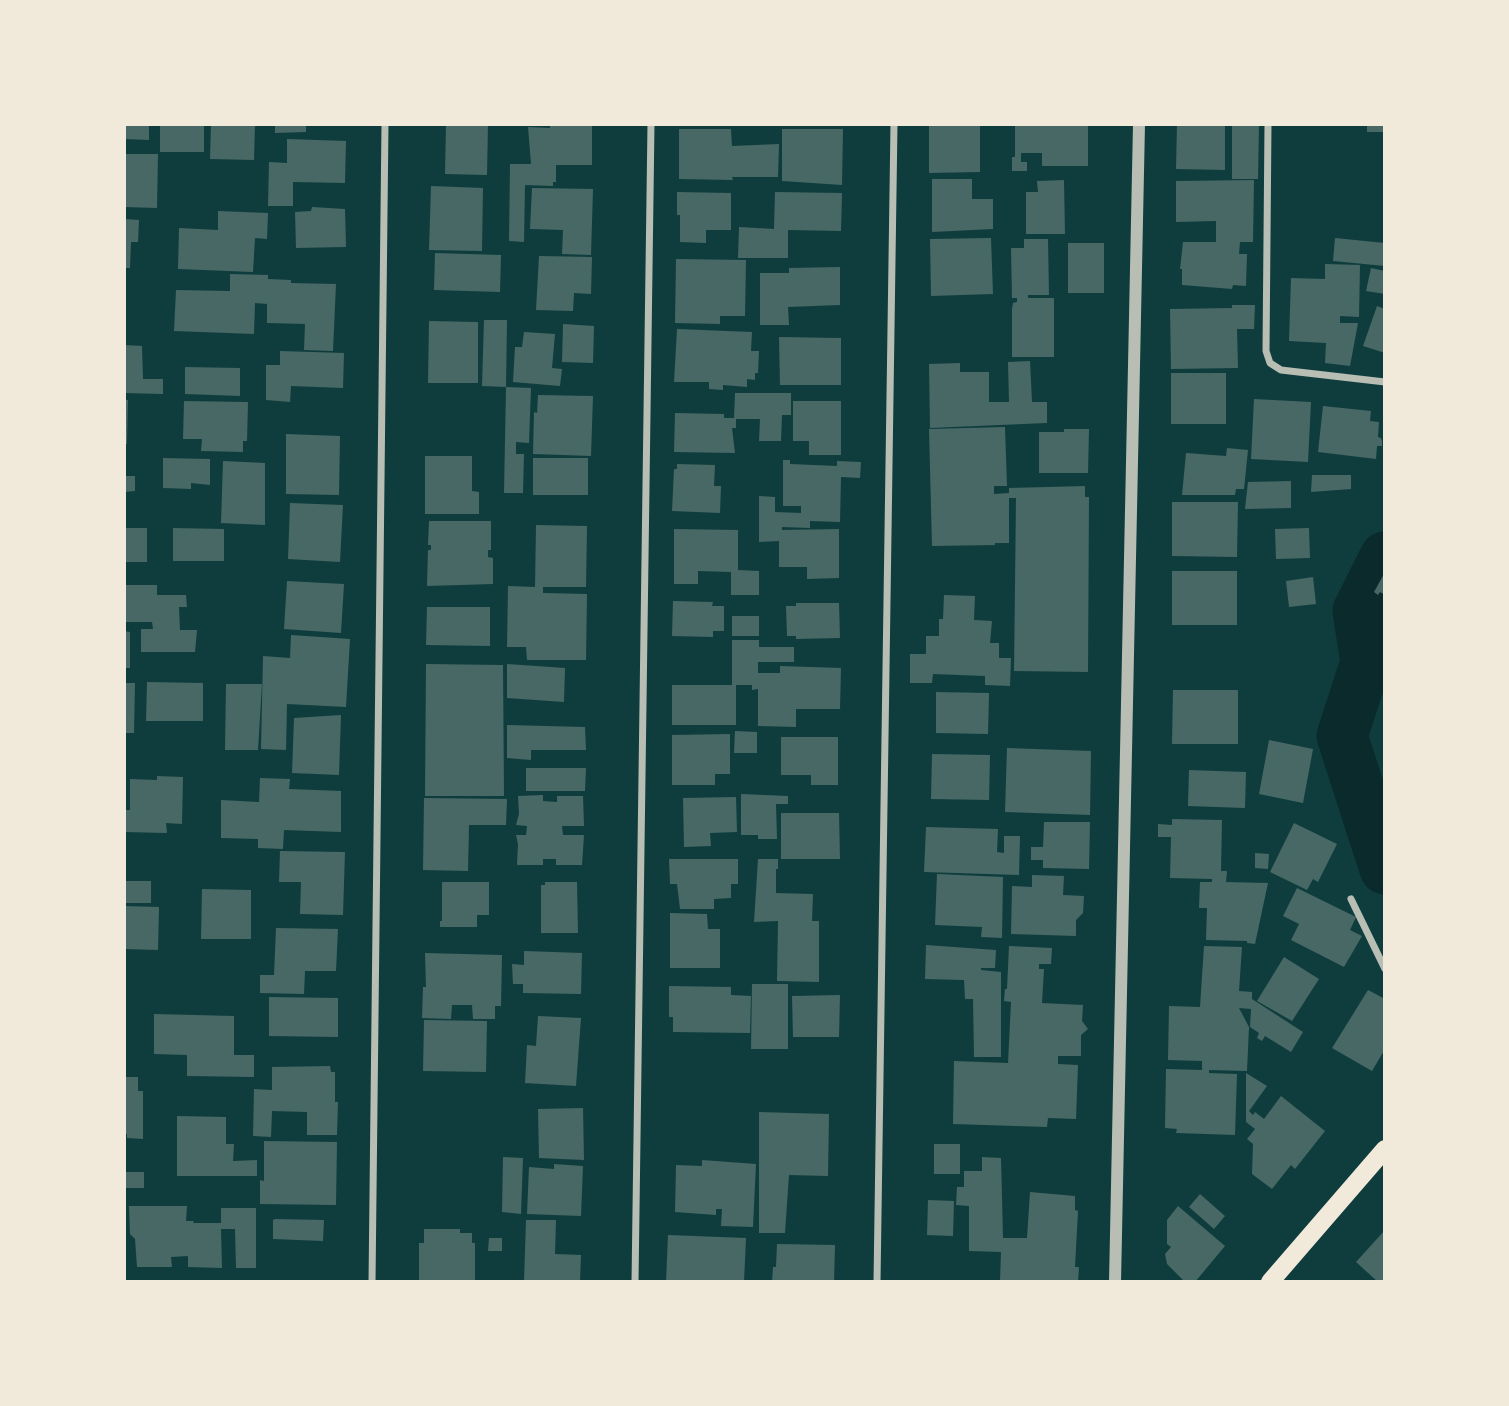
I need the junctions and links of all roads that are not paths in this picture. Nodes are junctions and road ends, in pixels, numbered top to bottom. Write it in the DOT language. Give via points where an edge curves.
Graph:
graph roads {
  1 [pos="386,124"];
  2 [pos="651,124"];
  3 [pos="894,124"];
  4 [pos="1139,124"];
  5 [pos="1268,124"];
  6 [pos="1385,382"];
  7 [pos="1351,899"];
  8 [pos="1385,969"];
  9 [pos="1385,1149"];
  10 [pos="372,1282"];
  11 [pos="635,1282"];
  12 [pos="877,1282"];
  13 [pos="1115,1282"];
  14 [pos="1269,1282"];
  1 -- 10 [label="street"];
  2 -- 11 [label="street"];
  3 -- 12 [label="street"];
  4 -- 13 [label="street"];
  5 -- 6 [label="street" via="1266,351 1270,363 1281,370"];
  7 -- 8 [label="street"];
  9 -- 14 [label="main road"];
}
